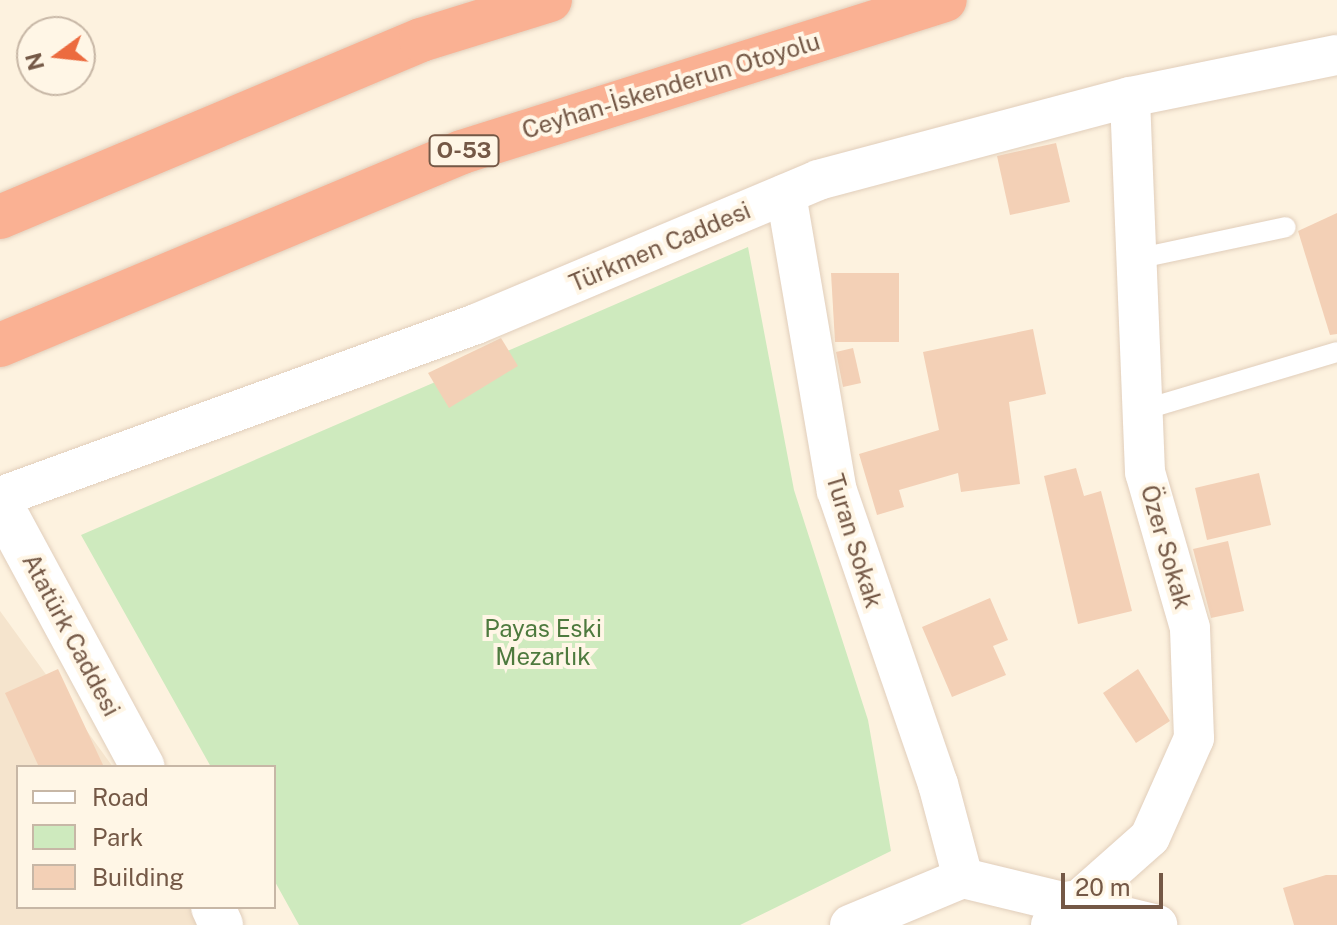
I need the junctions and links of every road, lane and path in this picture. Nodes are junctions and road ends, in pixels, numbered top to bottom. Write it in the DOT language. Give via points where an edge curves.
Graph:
graph roads {
  1 [pos="550,0"];
  2 [pos="945,0"];
  3 [pos="1337,55"];
  4 [pos="1130,97"];
  5 [pos="786,194"];
  6 [pos="0,217"];
  7 [pos="1286,227"];
  8 [pos="1136,259"];
  9 [pos="0,345"];
  10 [pos="1337,352"];
  11 [pos="1146,409"];
  12 [pos="0,500"];
  13 [pos="142,765"];
  14 [pos="963,878"];
  15 [pos="1067,918"];
  16 [pos="850,925"];
  17 [pos="1157,925"];
  1 -- 6 [label="highway" via="421,40"];
  2 -- 9 [label="highway, Ceyhan-İskenderun Otoyolu / O-53" via="462,152"];
  3 -- 4 [label="street, Türkmen Caddesi"];
  4 -- 5 [label="street, Türkmen Caddesi"];
  4 -- 8 [label="street, Özer Sokak"];
  5 -- 12 [label="street, Türkmen Caddesi" via="476,324"];
  5 -- 14 [label="street, Turan Sokak" via="837,491 938,784"];
  7 -- 8 [label="lane"];
  8 -- 11 [label="street, Özer Sokak"];
  10 -- 11 [label="lane"];
  11 -- 15 [label="street, Özer Sokak" via="1151,507 1190,628 1194,738 1150,837"];
  12 -- 13 [label="street, Atatürk Caddesi"];
  14 -- 15 [label="street"];
  14 -- 16 [label="street"];
  15 -- 17 [label="street"];
}
